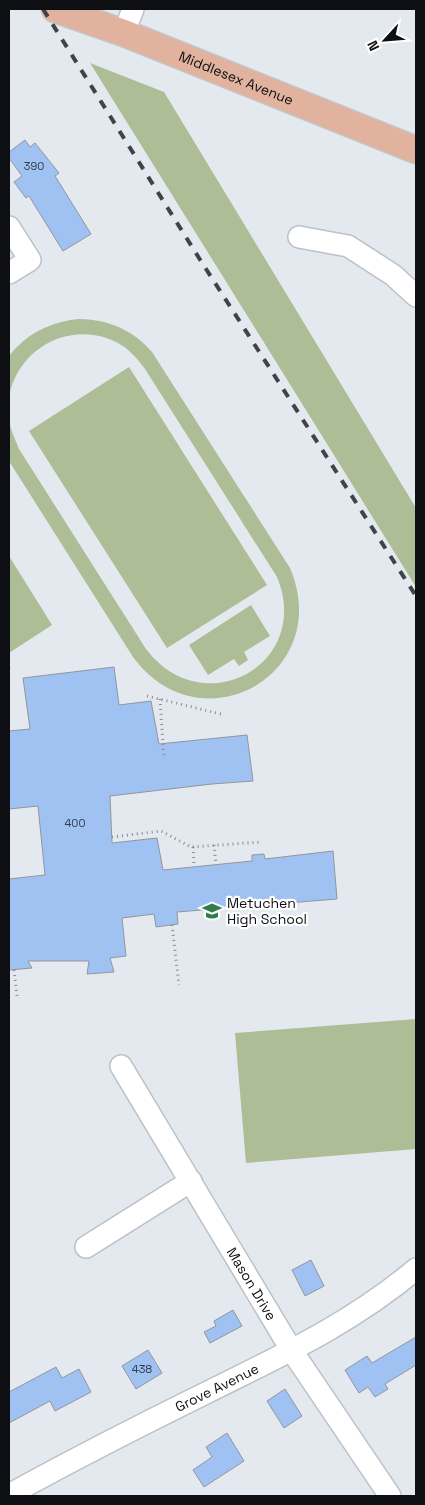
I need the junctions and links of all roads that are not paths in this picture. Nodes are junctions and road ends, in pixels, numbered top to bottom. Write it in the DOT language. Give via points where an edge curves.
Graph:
graph roads {
  1 [pos="55,9"];
  2 [pos="133,9"];
  3 [pos="124,33"];
  4 [pos="416,150"];
  5 [pos="9,227"];
  6 [pos="299,236"];
  7 [pos="9,273"];
  8 [pos="416,296"];
  9 [pos="121,1066"];
  10 [pos="191,1181"];
  11 [pos="86,1247"];
  12 [pos="416,1269"];
  13 [pos="292,1351"];
  14 [pos="18,1493"];
  15 [pos="390,1496"];
  1 -- 3 [label="main road, Middlesex Avenue"];
  2 -- 3 [label="street"];
  3 -- 4 [label="main road, Middlesex Avenue"];
  5 -- 7 [label="street" via="30,260"];
  6 -- 8 [label="street" via="348,246 393,275"];
  9 -- 10 [label="street, Mason Drive"];
  10 -- 11 [label="street"];
  10 -- 13 [label="street, Mason Drive"];
  12 -- 13 [label="street, Grove Avenue" via="356,1314"];
  13 -- 14 [label="street, Grove Avenue"];
  13 -- 15 [label="street, Mason Drive"];
}
